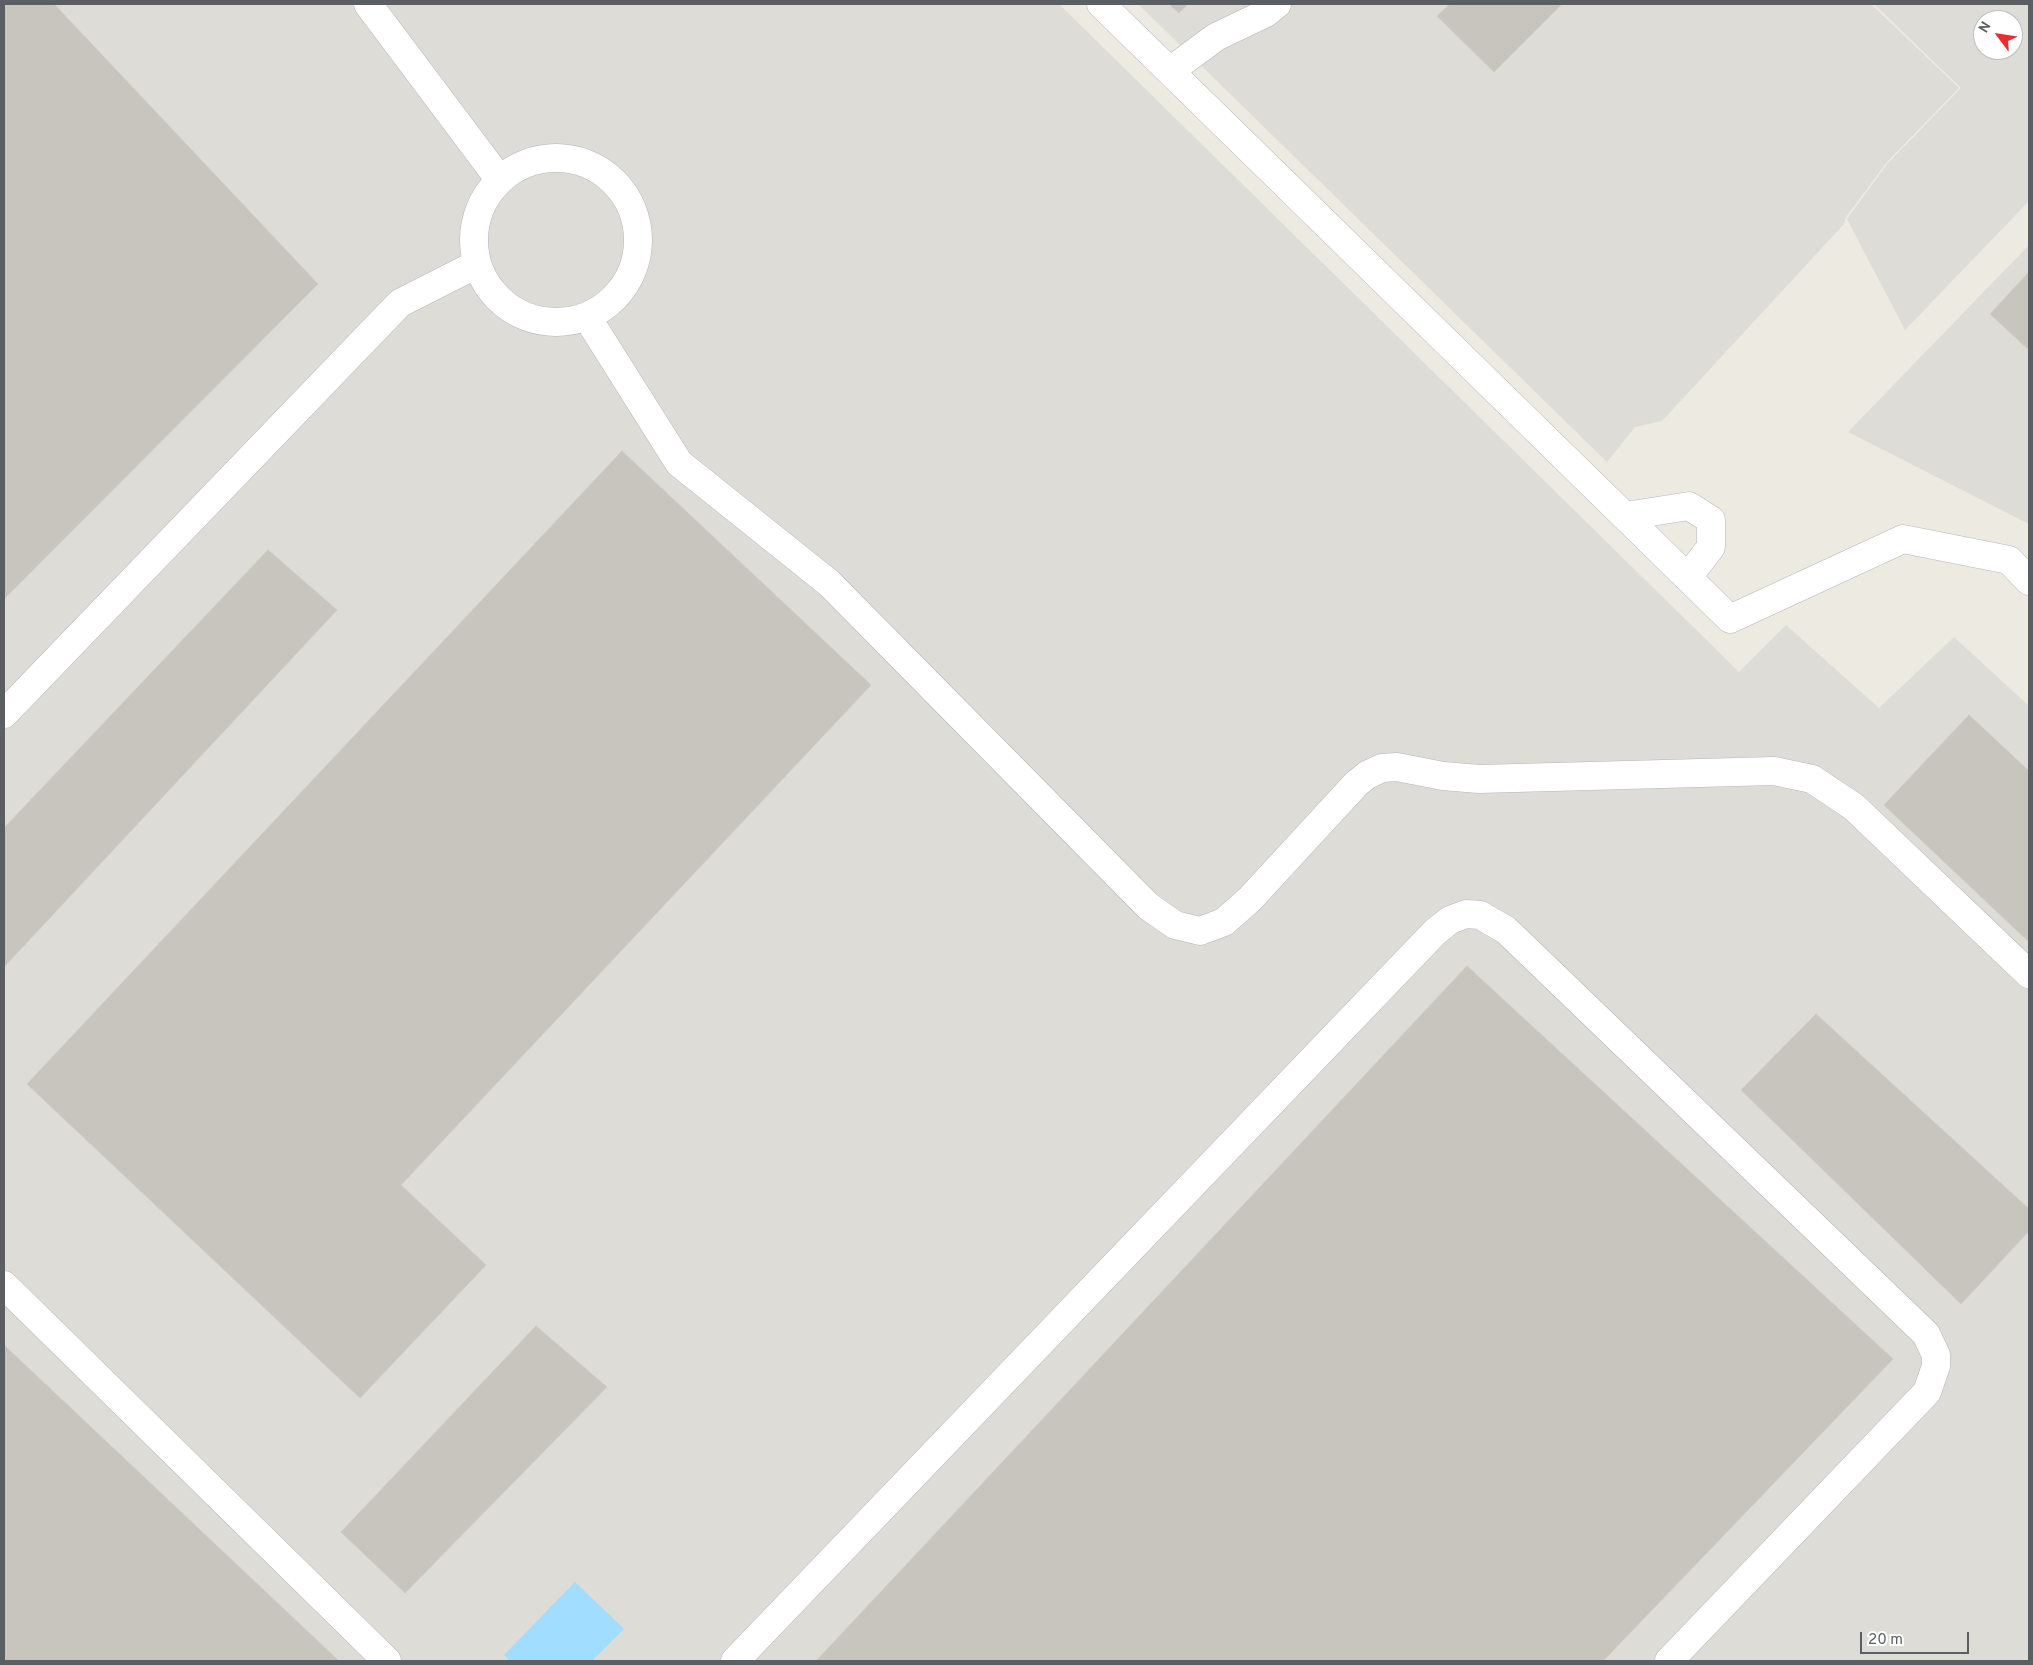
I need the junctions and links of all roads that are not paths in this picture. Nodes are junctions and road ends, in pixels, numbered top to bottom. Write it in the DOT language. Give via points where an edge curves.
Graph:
graph roads {
  1 [pos="368,4"];
  2 [pos="1101,4"];
  3 [pos="1277,4"];
  4 [pos="1170,71"];
  5 [pos="500,180"];
  6 [pos="477,264"];
  7 [pos="587,317"];
  8 [pos="1626,516"];
  9 [pos="1688,577"];
  10 [pos="2029,581"];
  11 [pos="4,714"];
  12 [pos="2029,974"];
  13 [pos="4,1285"];
  14 [pos="387,1661"];
  15 [pos="735,1661"];
  16 [pos="1669,1661"];
  1 -- 5 [label="street"];
  2 -- 4 [label="street"];
  3 -- 4 [label="street" via="1266,13 1216,37"];
  4 -- 8 [label="street"];
  5 -- 6 [label="street" via="486,198 477,218 474,241"];
  5 -- 7 [label="street" via="522,165 547,158 573,159 598,168 618,185 632,207 639,233 634,267 626,284 609,303"];
  6 -- 7 [label="street" via="489,288 508,308 533,319 560,323"];
  6 -- 11 [label="street" via="400,303"];
  7 -- 12 [label="street" via="679,463 829,583 1148,906 1175,925 1200,931 1224,922 1250,899 1356,784 1382,768 1397,767 1479,779 1774,771 1812,780 1854,808"];
  8 -- 9 [label="street"];
  8 -- 9 [label="street" via="1689,506 1711,520 1711,547"];
  9 -- 10 [label="street" via="1730,619 1903,539 2009,560"];
  13 -- 14 [label="street"];
  15 -- 16 [label="street" via="1435,932 1450,920 1466,914 1480,915 1506,930 1926,1334 1936,1356 1927,1392"];
}
